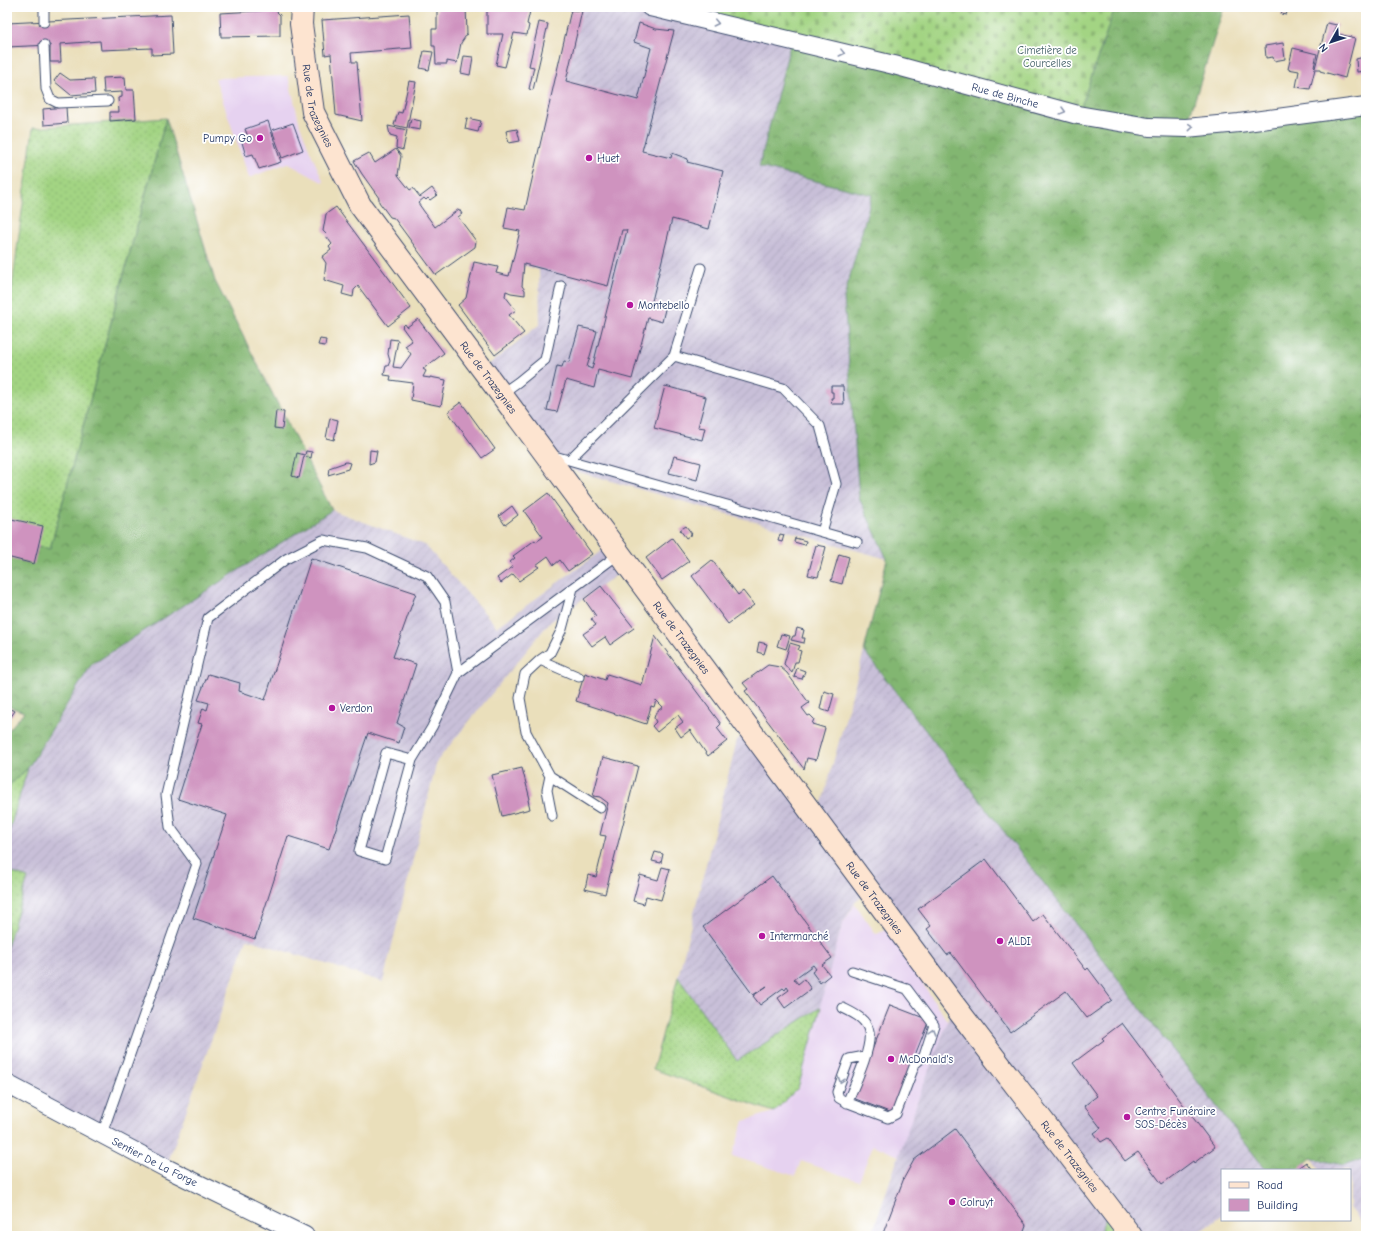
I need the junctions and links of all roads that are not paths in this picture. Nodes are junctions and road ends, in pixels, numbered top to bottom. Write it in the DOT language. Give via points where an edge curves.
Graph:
graph roads {
  1 [pos="44,7"];
  2 [pos="302,7"];
  3 [pos="650,7"];
  4 [pos="44,22"];
  5 [pos="44,45"];
  6 [pos="108,101"];
  7 [pos="1366,106"];
  8 [pos="701,268"];
  9 [pos="561,286"];
  10 [pos="674,356"];
  11 [pos="502,394"];
  12 [pos="546,454"];
  13 [pos="568,460"];
  14 [pos="822,532"];
  15 [pos="857,542"];
  16 [pos="619,554"];
  17 [pos="573,588"];
  18 [pos="540,660"];
  19 [pos="458,673"];
  20 [pos="579,676"];
  21 [pos="412,760"];
  22 [pos="550,776"];
  23 [pos="600,808"];
  24 [pos="552,816"];
  25 [pos="852,971"];
  26 [pos="843,1008"];
  27 [pos="865,1056"];
  28 [pos="7,1084"];
  29 [pos="847,1103"];
  30 [pos="102,1134"];
  31 [pos="305,1236"];
  32 [pos="1131,1236"];
  1 -- 4 [label="lane"];
  2 -- 11 [label="main road, Rue de Trazegnies" via="301,24 313,112 360,205"];
  3 -- 7 [label="street, Rue de Binche, one-way" via="894,66 1078,115 1149,127 1194,127"];
  5 -- 6 [label="lane" via="46,89 50,99 58,102"];
  8 -- 10 [label="lane"];
  9 -- 11 [label="lane" via="545,360"];
  10 -- 13 [label="lane"];
  10 -- 14 [label="lane" via="783,388 820,426 836,484"];
  11 -- 12 [label="main road, Rue de Trazegnies"];
  12 -- 13 [label="lane"];
  12 -- 16 [label="main road, Rue de Trazegnies"];
  13 -- 14 [label="lane"];
  14 -- 15 [label="lane"];
  16 -- 17 [label="lane"];
  16 -- 32 [label="main road, Rue de Trazegnies" via="954,1005"];
  17 -- 18 [label="lane" via="562,629 550,653"];
  17 -- 19 [label="lane"];
  18 -- 20 [label="lane"];
  18 -- 22 [label="lane" via="525,674 520,698 526,732"];
  19 -- 21 [label="lane" via="432,727"];
  19 -- 30 [label="lane" via="445,602 427,576 368,548 323,540 286,559 208,618 166,796 170,827 197,864"];
  21 -- 21 [label="lane" via="386,753 359,852 385,859"];
  22 -- 23 [label="lane"];
  22 -- 24 [label="lane" via="547,790"];
  29 -- 25 [label="lane, one-way" via="888,1118 896,1114 915,1064 924,1056 934,1025 907,989"];
  26 -- 27 [label="lane" via="857,1015 869,1032"];
  27 -- 29 [label="lane"];
  27 -- 29 [label="lane, one-way" via="849,1059 837,1092 839,1098"];
  28 -- 30 [label="street, Sentier De La Forge"];
  30 -- 31 [label="street, Sentier De La Forge"];
}
